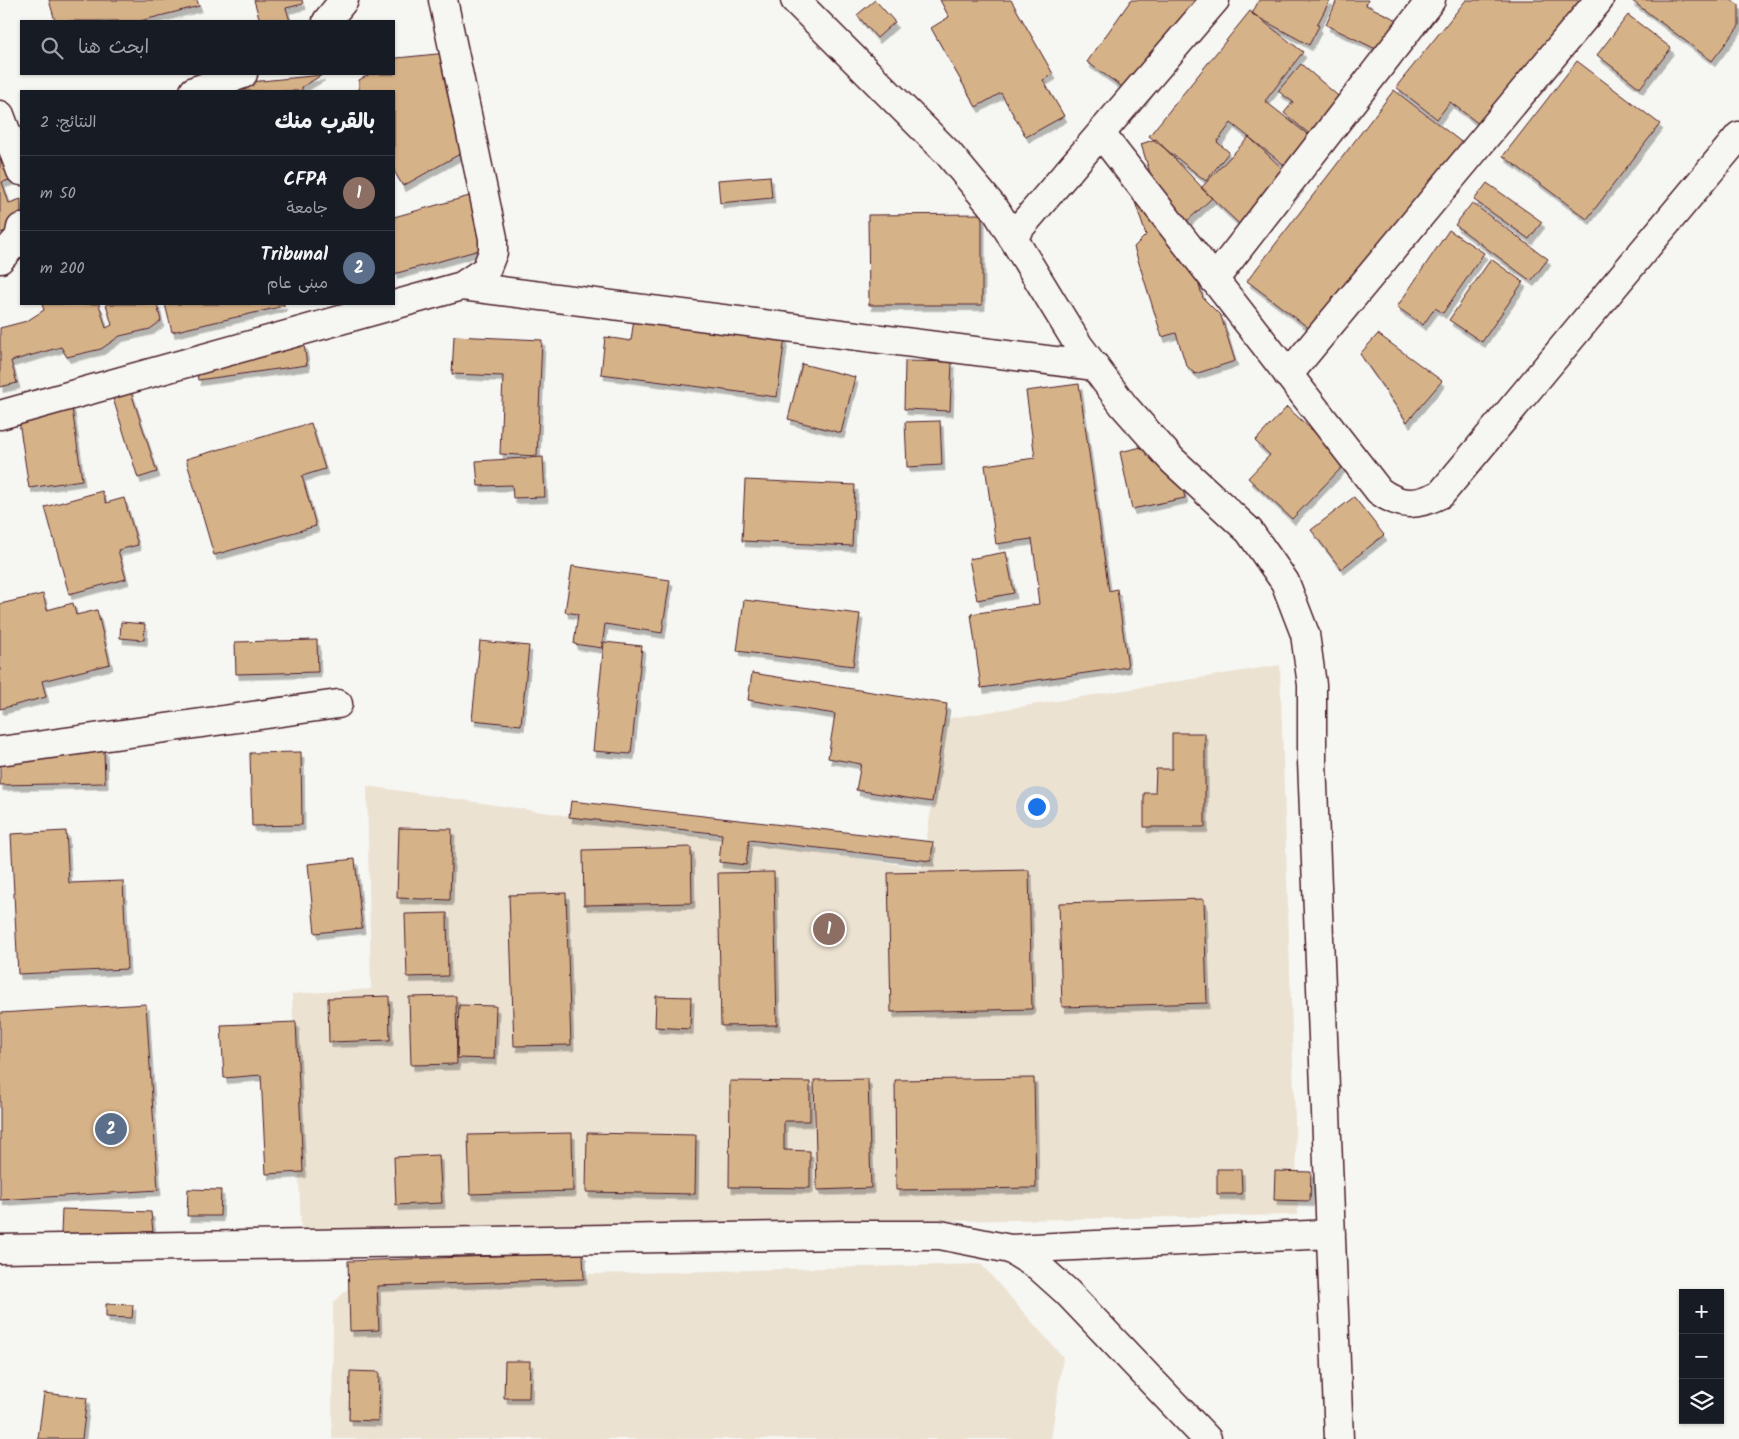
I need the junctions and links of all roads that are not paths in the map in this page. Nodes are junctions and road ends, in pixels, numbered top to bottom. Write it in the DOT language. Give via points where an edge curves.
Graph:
graph roads {
  1 [pos="344,0"];
  2 [pos="443,0"];
  3 [pos="795,0"];
  4 [pos="1215,0"];
  5 [pos="1431,0"];
  6 [pos="1599,0"];
  7 [pos="328,20"];
  8 [pos="240,75"];
  9 [pos="197,90"];
  10 [pos="0,115"];
  11 [pos="1101,134"];
  12 [pos="1739,136"];
  13 [pos="20,168"];
  14 [pos="20,233"];
  15 [pos="1012,237"];
  16 [pos="0,259"];
  17 [pos="1214,280"];
  18 [pos="462,286"];
  19 [pos="394,305"];
  20 [pos="395,305"];
  21 [pos="1095,366"];
  22 [pos="1288,375"];
  23 [pos="0,415"];
  24 [pos="338,704"];
  25 [pos="0,750"];
  26 [pos="1331,1234"];
  27 [pos="0,1249"];
  28 [pos="1010,1249"];
  29 [pos="1207,1439"];
  30 [pos="1339,1439"];
  1 -- 7 [label="street"];
  2 -- 18 [label="street" via="493,238 493,252 486,270"];
  3 -- 15 [label="street" via="948,153 997,212"];
  4 -- 11 [label="street"];
  5 -- 17 [label="street"];
  6 -- 22 [label="street"];
  8 -- 9 [label="street"];
  10 -- 13 [label="street"];
  11 -- 15 [label="street"];
  11 -- 17 [label="street"];
  12 -- 22 [label="street" via="1440,494 1424,502 1404,503 1391,500 1379,491"];
  14 -- 16 [label="street"];
  15 -- 21 [label="street" via="1079,346"];
  17 -- 22 [label="street"];
  18 -- 20 [label="street"];
  18 -- 21 [label="street"];
  19 -- 23 [label="street"];
  21 -- 26 [label="street" via="1124,406 1172,460 1249,531 1285,582 1305,634 1312,685 1312,762"];
  24 -- 25 [label="street"];
  26 -- 28 [label="street"];
  26 -- 30 [label="street"];
  27 -- 28 [label="street" via="940,1235"];
  28 -- 29 [label="street" via="1038,1266 1066,1292"];
}
